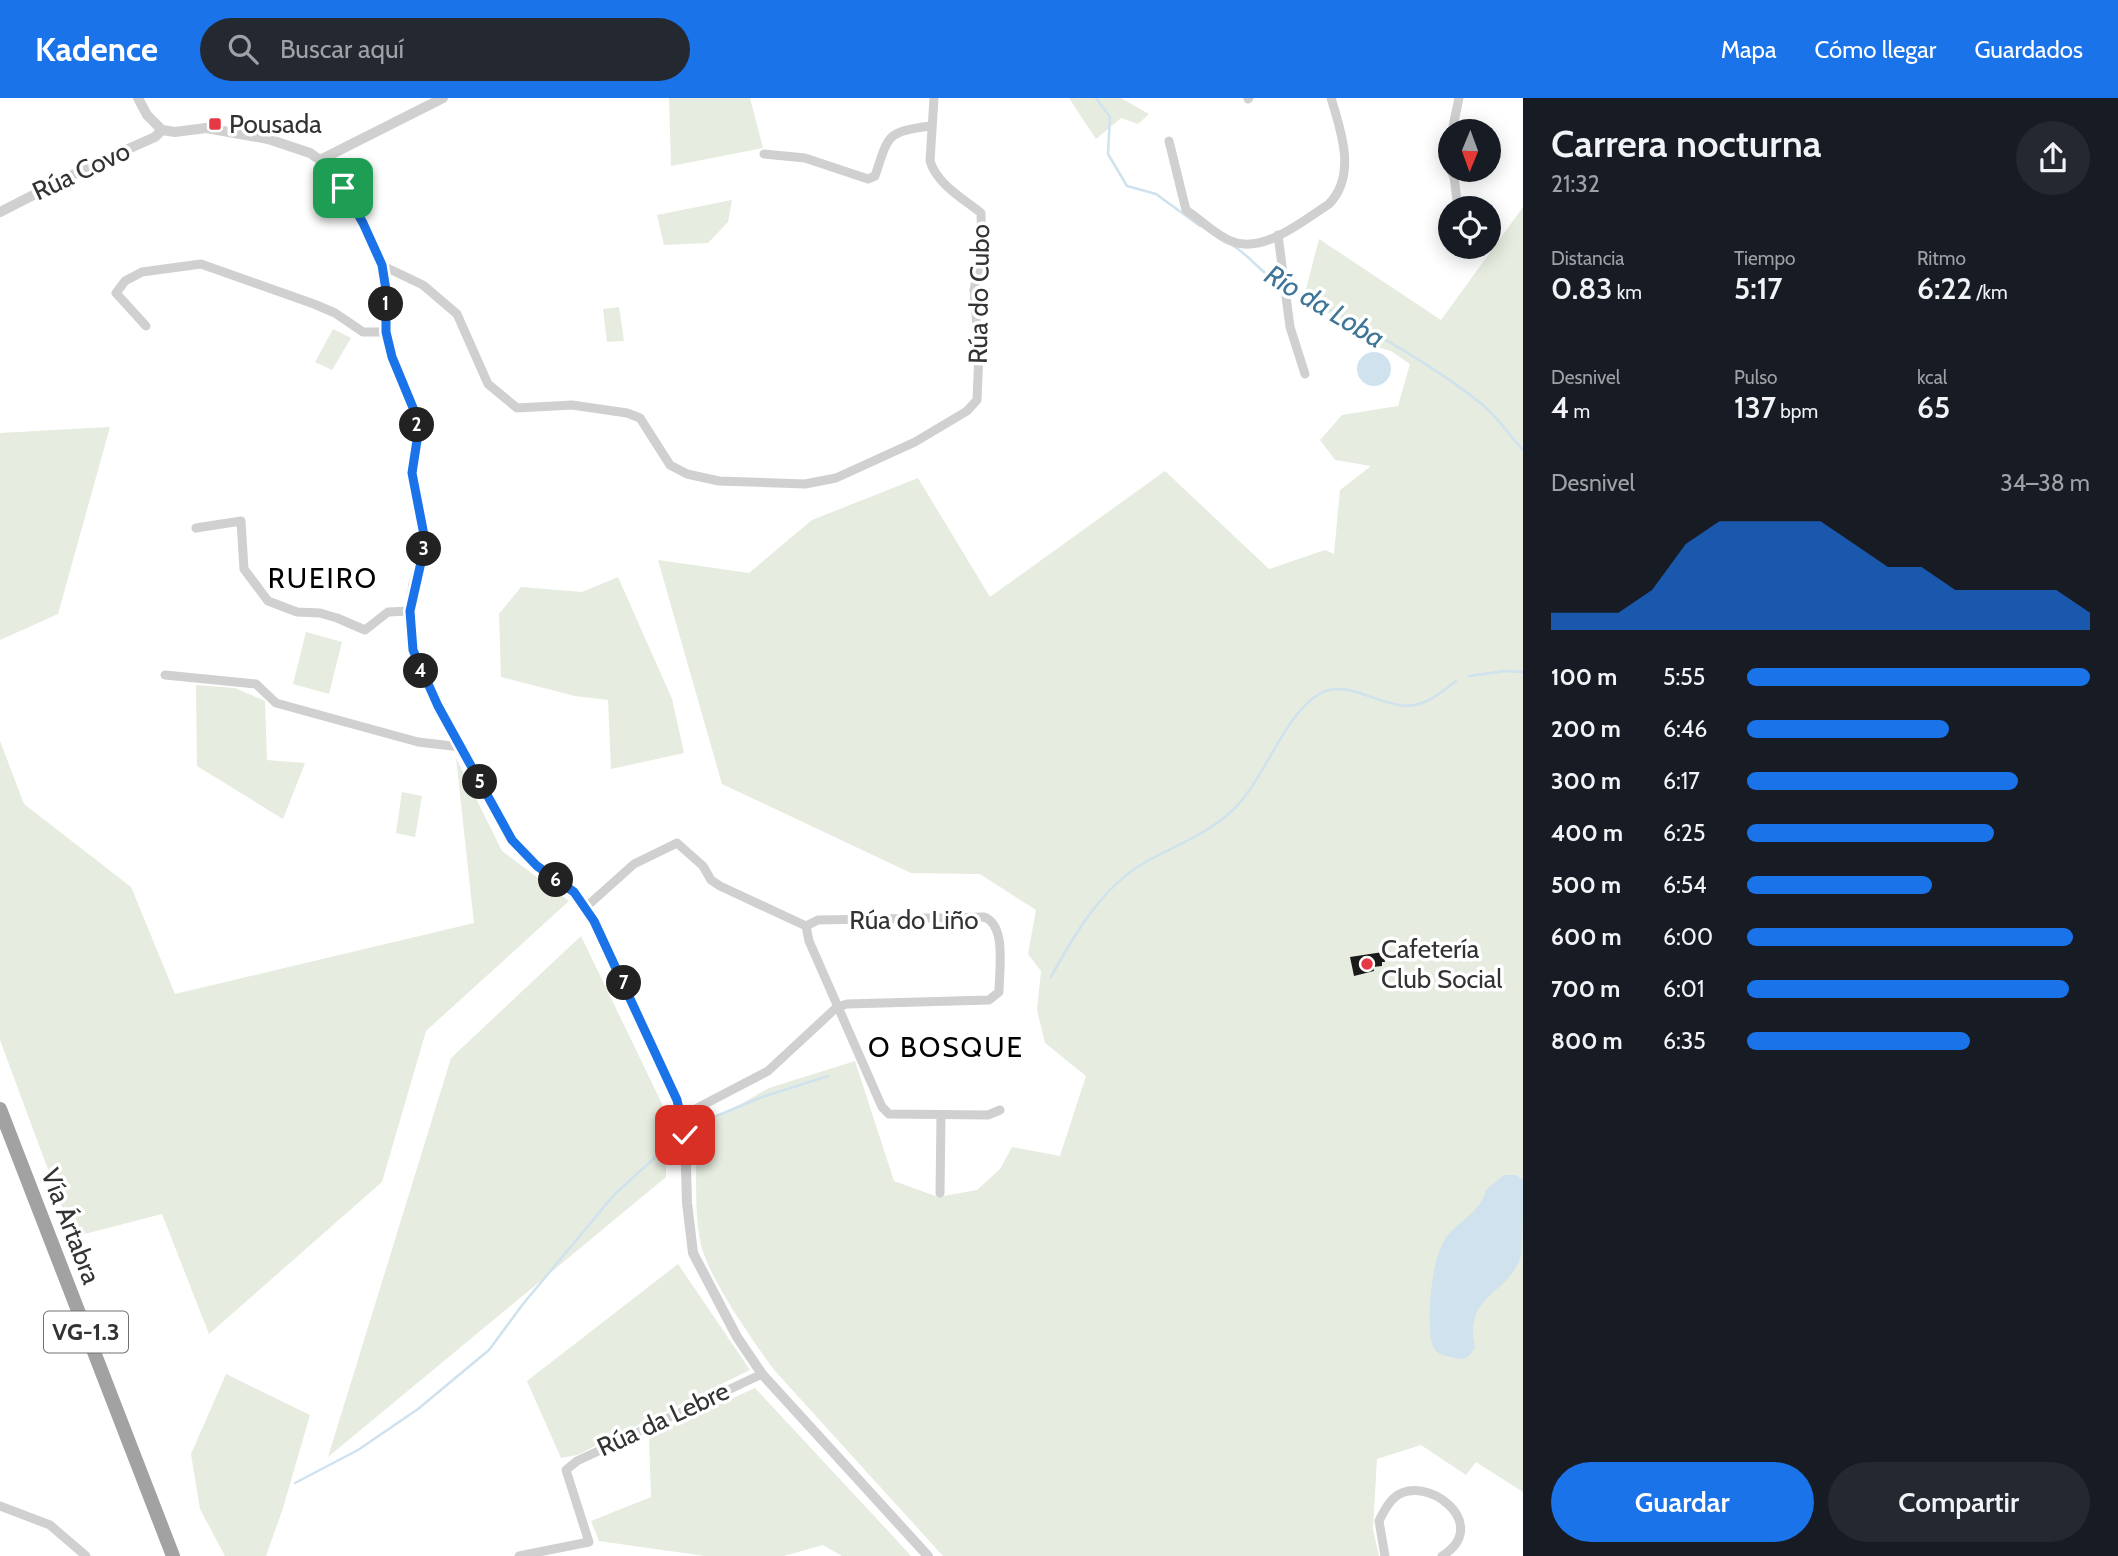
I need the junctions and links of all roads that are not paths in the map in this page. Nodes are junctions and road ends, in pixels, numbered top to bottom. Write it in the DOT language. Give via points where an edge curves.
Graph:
graph roads {
  1 [pos="138,98"];
  2 [pos="443,98"];
  3 [pos="934,98"];
  4 [pos="1331,98"];
  5 [pos="1459,98"];
  6 [pos="1455,119"];
  7 [pos="931,126"];
  8 [pos="162,130"];
  9 [pos="1169,142"];
  10 [pos="764,154"];
  11 [pos="320,160"];
  12 [pos="0,212"];
  13 [pos="1278,236"];
  14 [pos="382,265"];
  15 [pos="146,326"];
  16 [pos="386,332"];
  17 [pos="1306,374"];
  18 [pos="196,528"];
  19 [pos="410,611"];
  20 [pos="165,674"];
  21 [pos="461,747"];
  22 [pos="586,907"];
  23 [pos="806,926"];
  24 [pos="836,1007"];
  25 [pos="0,1109"];
  26 [pos="1000,1110"];
  27 [pos="941,1115"];
  28 [pos="682,1116"];
  29 [pos="940,1193"];
  30 [pos="762,1374"];
  31 [pos="0,1506"];
  32 [pos="86,1556"];
  33 [pos="173,1556"];
  34 [pos="519,1556"];
  35 [pos="928,1556"];
  36 [pos="1385,1556"];
  37 [pos="1443,1556"];
  1 -- 8 [label="street"];
  2 -- 11 [label="street"];
  3 -- 7 [label="street, Rúa do Cubo"];
  4 -- 13 [label="street" via="1345,158 1337,196"];
  5 -- 6 [label="street"];
  7 -- 10 [label="street" via="892,136 875,176 868,179 805,159"];
  7 -- 14 [label="street, Rúa do Cubo" via="933,170 981,213 982,251 974,290 977,400 915,442 836,478 805,484 719,481 687,474 670,465 640,418 572,405 517,408 488,384 457,313 423,285"];
  8 -- 11 [label="street" via="232,132 298,147"];
  8 -- 12 [label="street, Rúa Covo"];
  9 -- 13 [label="street" via="1186,210 1230,241 1246,245"];
  11 -- 14 [label="street" via="350,200"];
  13 -- 17 [label="street" via="1290,327"];
  14 -- 16 [label="street"];
  15 -- 16 [label="street" via="116,293 125,281 142,272 201,264 314,304 363,332"];
  16 -- 19 [label="street" via="416,415 418,434 412,473 424,549"];
  18 -- 19 [label="street" via="241,522 244,569 268,601 281,608 320,613 365,630 388,612"];
  19 -- 21 [label="street" via="413,650"];
  20 -- 21 [label="street" via="256,684 276,703 418,742"];
  21 -- 22 [label="street" via="512,840"];
  22 -- 23 [label="street" via="634,864 677,843 720,886"];
  22 -- 28 [label="street"];
  23 -- 24 [label="street"];
  23 -- 24 [label="street, Rúa do Liño" via="818,920 984,917 999,929 999,992 989,1000"];
  24 -- 27 [label="street" via="882,1107 889,1114"];
  24 -- 28 [label="street" via="768,1071"];
  25 -- 33 [label="highway, Vía Ártabra / VG-1.3"];
  26 -- 27 [label="street" via="988,1115"];
  27 -- 29 [label="street"];
  28 -- 30 [label="street" via="692,1253"];
  30 -- 34 [label="street, Rúa da Lebre" via="577,1461 566,1470 589,1542"];
  30 -- 35 [label="street"];
  31 -- 32 [label="street" via="50,1525"];
  36 -- 37 [label="street" via="1379,1521 1396,1496 1416,1490 1454,1508 1462,1523 1453,1549"];
}
